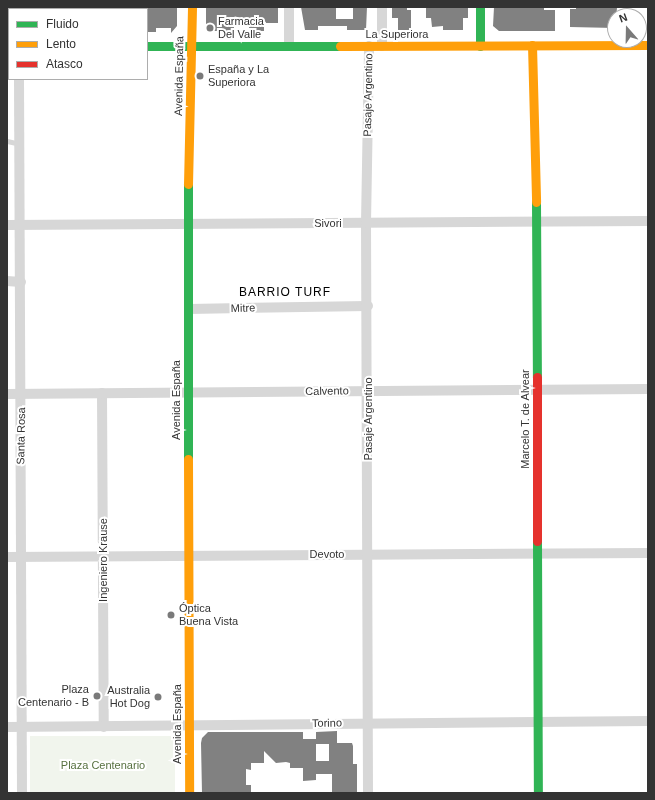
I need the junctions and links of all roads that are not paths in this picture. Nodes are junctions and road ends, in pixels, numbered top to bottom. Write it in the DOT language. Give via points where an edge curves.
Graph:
graph roads {
  1 [pos="192,7"];
  2 [pos="289,7"];
  3 [pos="382,7"];
  4 [pos="480,7"];
  5 [pos="648,45"];
  6 [pos="148,46"];
  7 [pos="192,46"];
  8 [pos="289,46"];
  9 [pos="369,46"];
  10 [pos="382,46"];
  11 [pos="480,46"];
  12 [pos="532,46"];
  13 [pos="19,80"];
  14 [pos="7,141"];
  15 [pos="21,144"];
  16 [pos="536,221"];
  17 [pos="648,221"];
  18 [pos="366,223"];
  19 [pos="187,224"];
  20 [pos="7,225"];
  21 [pos="21,225"];
  22 [pos="7,281"];
  23 [pos="21,282"];
  24 [pos="368,306"];
  25 [pos="189,309"];
  26 [pos="648,389"];
  27 [pos="368,391"];
  28 [pos="537,391"];
  29 [pos="102,393"];
  30 [pos="188,393"];
  31 [pos="7,394"];
  32 [pos="22,394"];
  33 [pos="648,553"];
  34 [pos="369,554"];
  35 [pos="537,554"];
  36 [pos="103,555"];
  37 [pos="187,555"];
  38 [pos="7,557"];
  39 [pos="20,557"];
  40 [pos="648,721"];
  41 [pos="538,722"];
  42 [pos="367,723"];
  43 [pos="189,724"];
  44 [pos="7,727"];
  45 [pos="104,727"];
  46 [pos="22,728"];
  47 [pos="22,793"];
  48 [pos="189,793"];
  49 [pos="368,793"];
  50 [pos="538,793"];
  1 -- 7 [label="street, Avenida España"];
  2 -- 8 [label="street"];
  3 -- 10 [label="street"];
  4 -- 11 [label="street"];
  5 -- 12 [label="street, La Superiora"];
  6 -- 7 [label="street, La Superiora"];
  7 -- 8 [label="street, La Superiora"];
  7 -- 19 [label="street, Avenida España"];
  8 -- 9 [label="street, La Superiora"];
  9 -- 10 [label="street, La Superiora"];
  9 -- 18 [label="street, Pasaje Argentino"];
  10 -- 11 [label="street, La Superiora"];
  11 -- 12 [label="street, La Superiora"];
  12 -- 16 [label="street, Marcelo T. de Alvear"];
  13 -- 15 [label="street, Santa Rosa"];
  14 -- 15 [label="lane"];
  15 -- 21 [label="street, Santa Rosa"];
  16 -- 17 [label="street, Sivori"];
  16 -- 18 [label="street, Sivori"];
  16 -- 28 [label="street, Marcelo T. de Alvear"];
  18 -- 19 [label="street, Sivori"];
  18 -- 24 [label="street, Pasaje Argentino"];
  19 -- 21 [label="street, Sivori"];
  19 -- 25 [label="street, Avenida España"];
  20 -- 21 [label="street, Sivori"];
  21 -- 23 [label="street, Santa Rosa"];
  22 -- 23 [label="street"];
  23 -- 32 [label="street, Santa Rosa"];
  24 -- 25 [label="street, Mitre"];
  24 -- 27 [label="street, Pasaje Argentino"];
  25 -- 30 [label="street, Avenida España"];
  26 -- 28 [label="street, Calvento"];
  27 -- 28 [label="street, Calvento"];
  27 -- 30 [label="street, Calvento"];
  27 -- 34 [label="street, Pasaje Argentino"];
  28 -- 35 [label="street, Marcelo T. de Alvear"];
  29 -- 30 [label="street, Calvento"];
  29 -- 32 [label="street, Calvento"];
  29 -- 36 [label="street, Ingeniero Krause"];
  30 -- 37 [label="street, Avenida España"];
  31 -- 32 [label="street, Calvento"];
  32 -- 39 [label="street, Santa Rosa"];
  33 -- 35 [label="street, Devoto"];
  34 -- 35 [label="street, Devoto"];
  34 -- 37 [label="street, Devoto"];
  34 -- 42 [label="street, Pasaje Argentino"];
  35 -- 41 [label="street, Marcelo T. de Alvear"];
  36 -- 37 [label="street, Devoto"];
  36 -- 39 [label="street, Devoto"];
  36 -- 45 [label="street, Ingeniero Krause"];
  37 -- 43 [label="street, Avenida España"];
  38 -- 39 [label="street, Devoto"];
  39 -- 46 [label="street, Santa Rosa"];
  40 -- 41 [label="street, Torino"];
  41 -- 42 [label="street, Torino"];
  41 -- 50 [label="street, Marcelo T. de Alvear"];
  42 -- 43 [label="street, Torino"];
  42 -- 49 [label="street, Pasaje Argentino"];
  43 -- 45 [label="street, Torino"];
  43 -- 48 [label="street, Avenida España"];
  44 -- 46 [label="street, Torino"];
  45 -- 46 [label="street, Torino"];
  46 -- 47 [label="street, Santa Rosa"];
}
